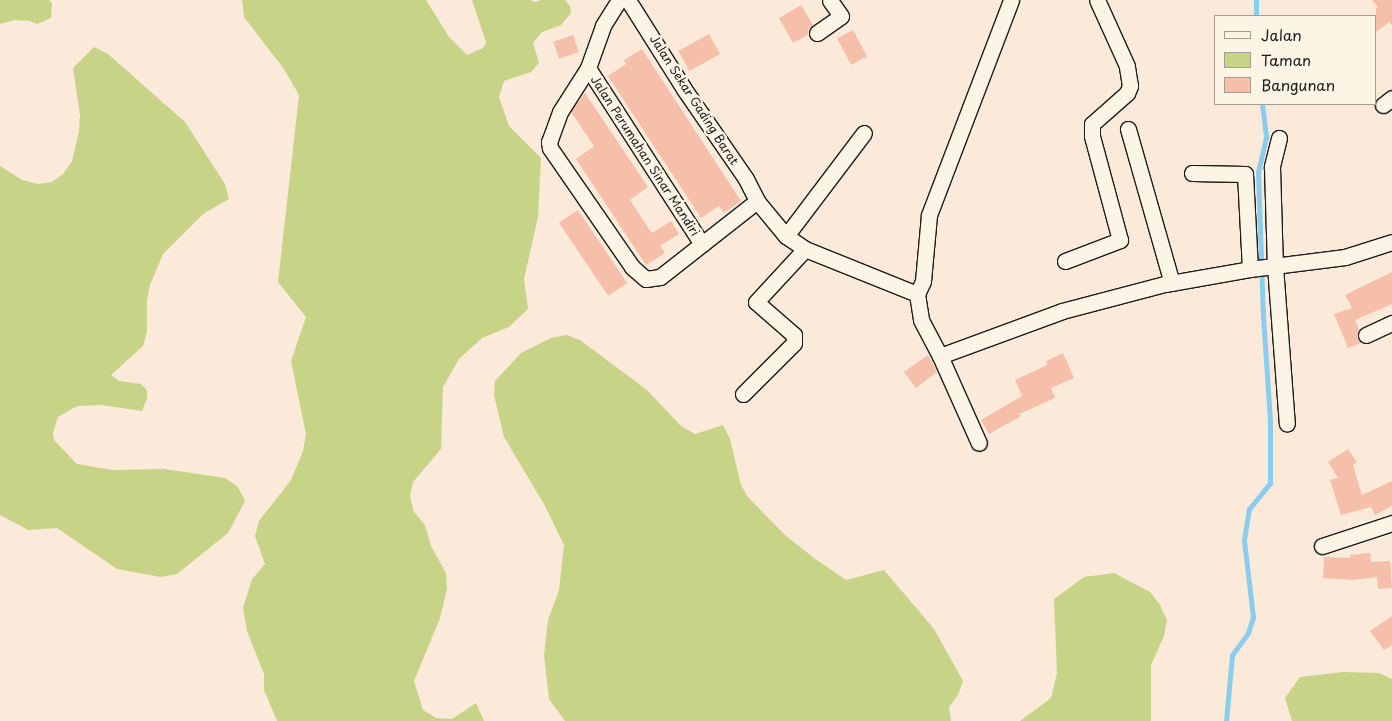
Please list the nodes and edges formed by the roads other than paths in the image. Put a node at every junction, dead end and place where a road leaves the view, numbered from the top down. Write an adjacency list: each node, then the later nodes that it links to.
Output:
1 (619, 0): 7 (street, Jalan Perumahan Sinar Mandiri)
2 (830, 0): 6 (street)
3 (1011, 0): 21 (street)
4 (1097, 0): 17 (street)
5 (636, 3): 12 (street, Jalan Sekar Gading Barat)
6 (818, 33)
7 (588, 68): 15 (street, Jalan Perumahan Sinar Mandiri); 15 (street, Jalan Perumahan Sinar Mandiri)
8 (1128, 129): 20 (street)
9 (864, 133): 13 (street)
10 (1279, 138): 18 (street)
11 (1192, 173): 19 (street)
12 (757, 200): 13 (street, Jalan Sekar Gading Barat); 15 (street, Jalan Perumahan Sinar Mandiri)
13 (786, 236): 16 (street, Jalan Sekar Gading Barat)
14 (1392, 242): 18 (street)
15 (702, 244)
16 (805, 249): 21 (street, Jalan Sekar Gading Barat); 25 (street)
17 (1064, 261)
18 (1274, 266): 19 (street); 26 (street)
19 (1253, 268): 20 (street)
20 (1172, 283): 24 (street)
21 (917, 294): 24 (street)
22 (1392, 323): 23 (street)
23 (1366, 335)
24 (940, 356): 27 (street)
25 (743, 394)
26 (1287, 424)
27 (979, 443)
28 (1392, 522): 29 (street)
29 (1322, 546)

